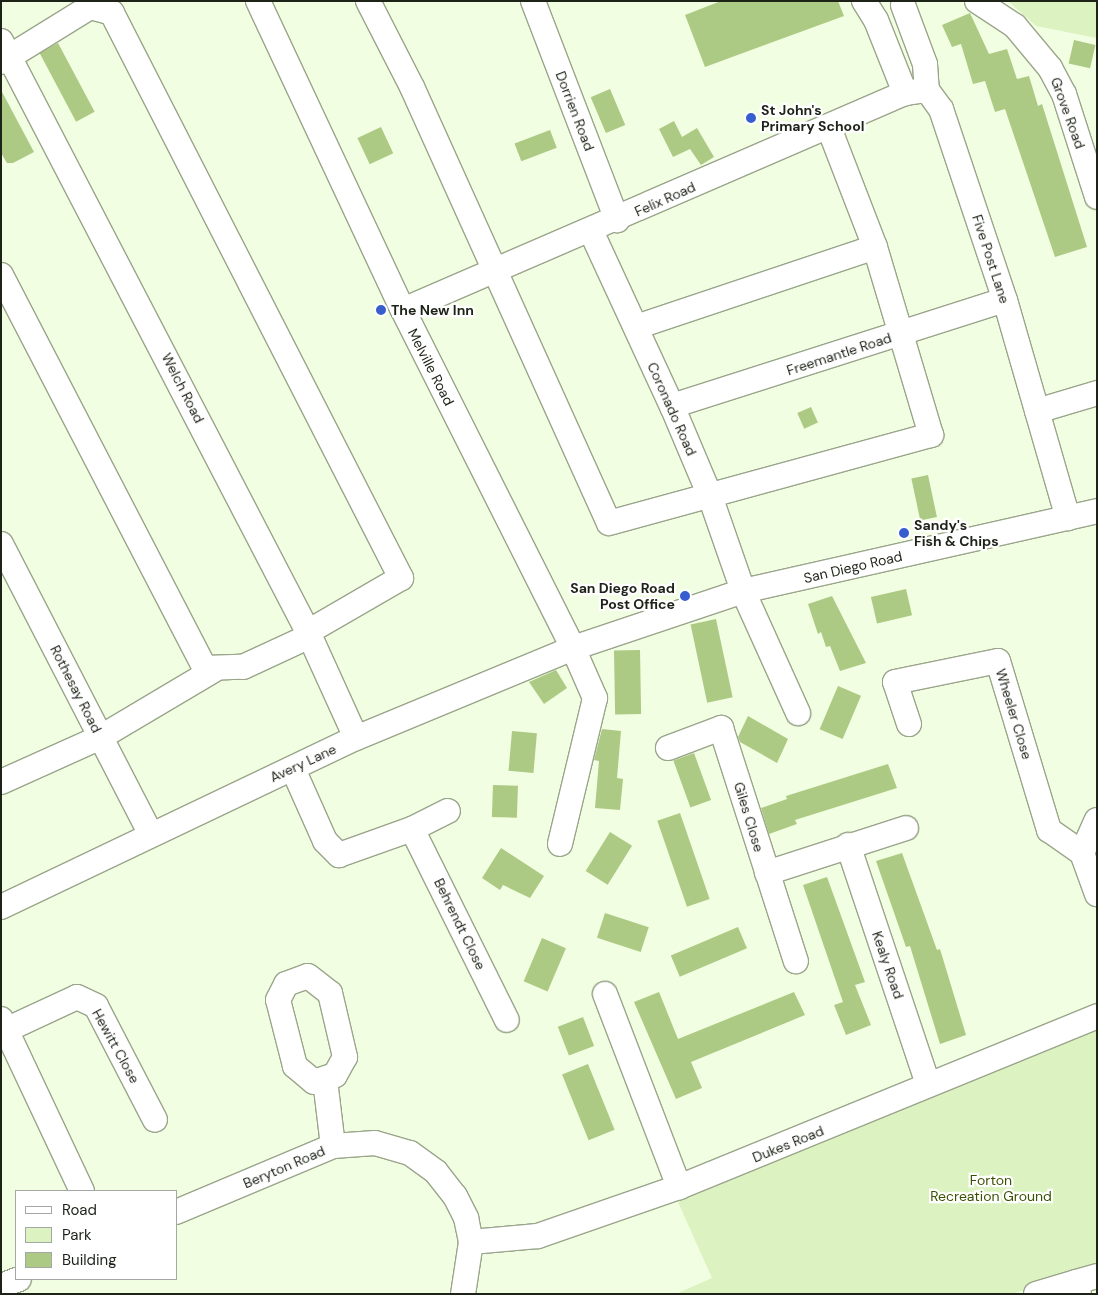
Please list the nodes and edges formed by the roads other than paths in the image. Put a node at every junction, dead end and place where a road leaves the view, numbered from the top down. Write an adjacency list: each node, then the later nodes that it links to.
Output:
1 (258, 1): 17 (street, Melville Road)
2 (368, 1): 14 (street)
3 (533, 1): 11 (street, Dorrien Road)
4 (864, 1): 8 (street, Five Post Lane)
5 (977, 1): 10 (street, Grove Road)
6 (903, 5): 8 (street)
7 (5, 53): 28 (street, Welch Road); 28 (street)
8 (916, 92): 9 (street, Felix Road); 16 (street, Five Post Lane)
9 (829, 128): 11 (street, Felix Road); 13 (street)
10 (1097, 197)
11 (617, 220): 12 (street, Felix Road)
12 (591, 231): 14 (street, Felix Road); 18 (street, Coronado Road)
13 (875, 247): 18 (street); 19 (street)
14 (495, 271): 17 (street, Felix Road); 23 (street)
15 (1, 276): 31 (street)
16 (1005, 300): 19 (street, Freemantle Road); 22 (street, Five Post Lane)
17 (403, 310): 30 (street, Melville Road)
18 (636, 327): 21 (street, Coronado Road)
19 (901, 334): 21 (street, Freemantle Road); 23 (street)
20 (1097, 394): 22 (street)
21 (672, 406): 23 (street, Coronado Road)
22 (1038, 411): 25 (street, Five Post Lane)
23 (710, 496): 27 (street, Coronado Road)
24 (1097, 511): 25 (street, San Diego Road)
25 (1068, 518): 27 (street, San Diego Road)
26 (1, 544): 34 (street, Rothesay Road)
27 (743, 591): 29 (street, San Diego Road); 32 (street, Coronado Road)
28 (309, 634): 31 (street); 35 (street, Welch Road)
29 (612, 636): 30 (street, Avery Lane)
30 (573, 648): 35 (street, Avery Lane); 44 (street, Melville Road)
31 (214, 670): 34 (street)
32 (798, 713)
33 (909, 724): 46 (street, Wheeler Close)
34 (101, 737): 38 (street); 43 (street, Rothesay Road)
35 (356, 738): 37 (street, Avery Lane)
36 (668, 748): 47 (street, Giles Close)
37 (293, 768): 42 (street); 43 (street, Avery Lane)
38 (1, 782)
39 (448, 811): 42 (street)
40 (1097, 820): 46 (street)
41 (906, 828): 45 (street)
42 (412, 829): 53 (street, Behrendt Close)
43 (151, 834): 49 (street, Avery Lane)
44 (560, 844)
45 (848, 845): 47 (street); 56 (street, Kealy Road)
46 (1082, 853): 48 (street)
47 (767, 873): 50 (street, Giles Close)
48 (1097, 894)
49 (1, 907)
50 (796, 961)
51 (605, 994): 59 (street)
52 (1097, 1016): 56 (street, Dukes Road)
53 (507, 1020)
54 (4, 1025): 57 (street, Hewitt Close); 60 (street)
55 (325, 1080): 58 (street)
56 (928, 1084): 59 (street, Dukes Road)
57 (155, 1120)
58 (333, 1146): 61 (street, Beryton Road); 62 (street, Beryton Road)
59 (679, 1187): 62 (street, Dukes Road)
60 (82, 1190)
61 (178, 1211)
62 (471, 1242): 66 (street, Beryton Road)
63 (16, 1280): 65 (street)
64 (1084, 1284): 67 (street)
65 (1, 1286)
66 (462, 1294)
67 (1036, 1294)

